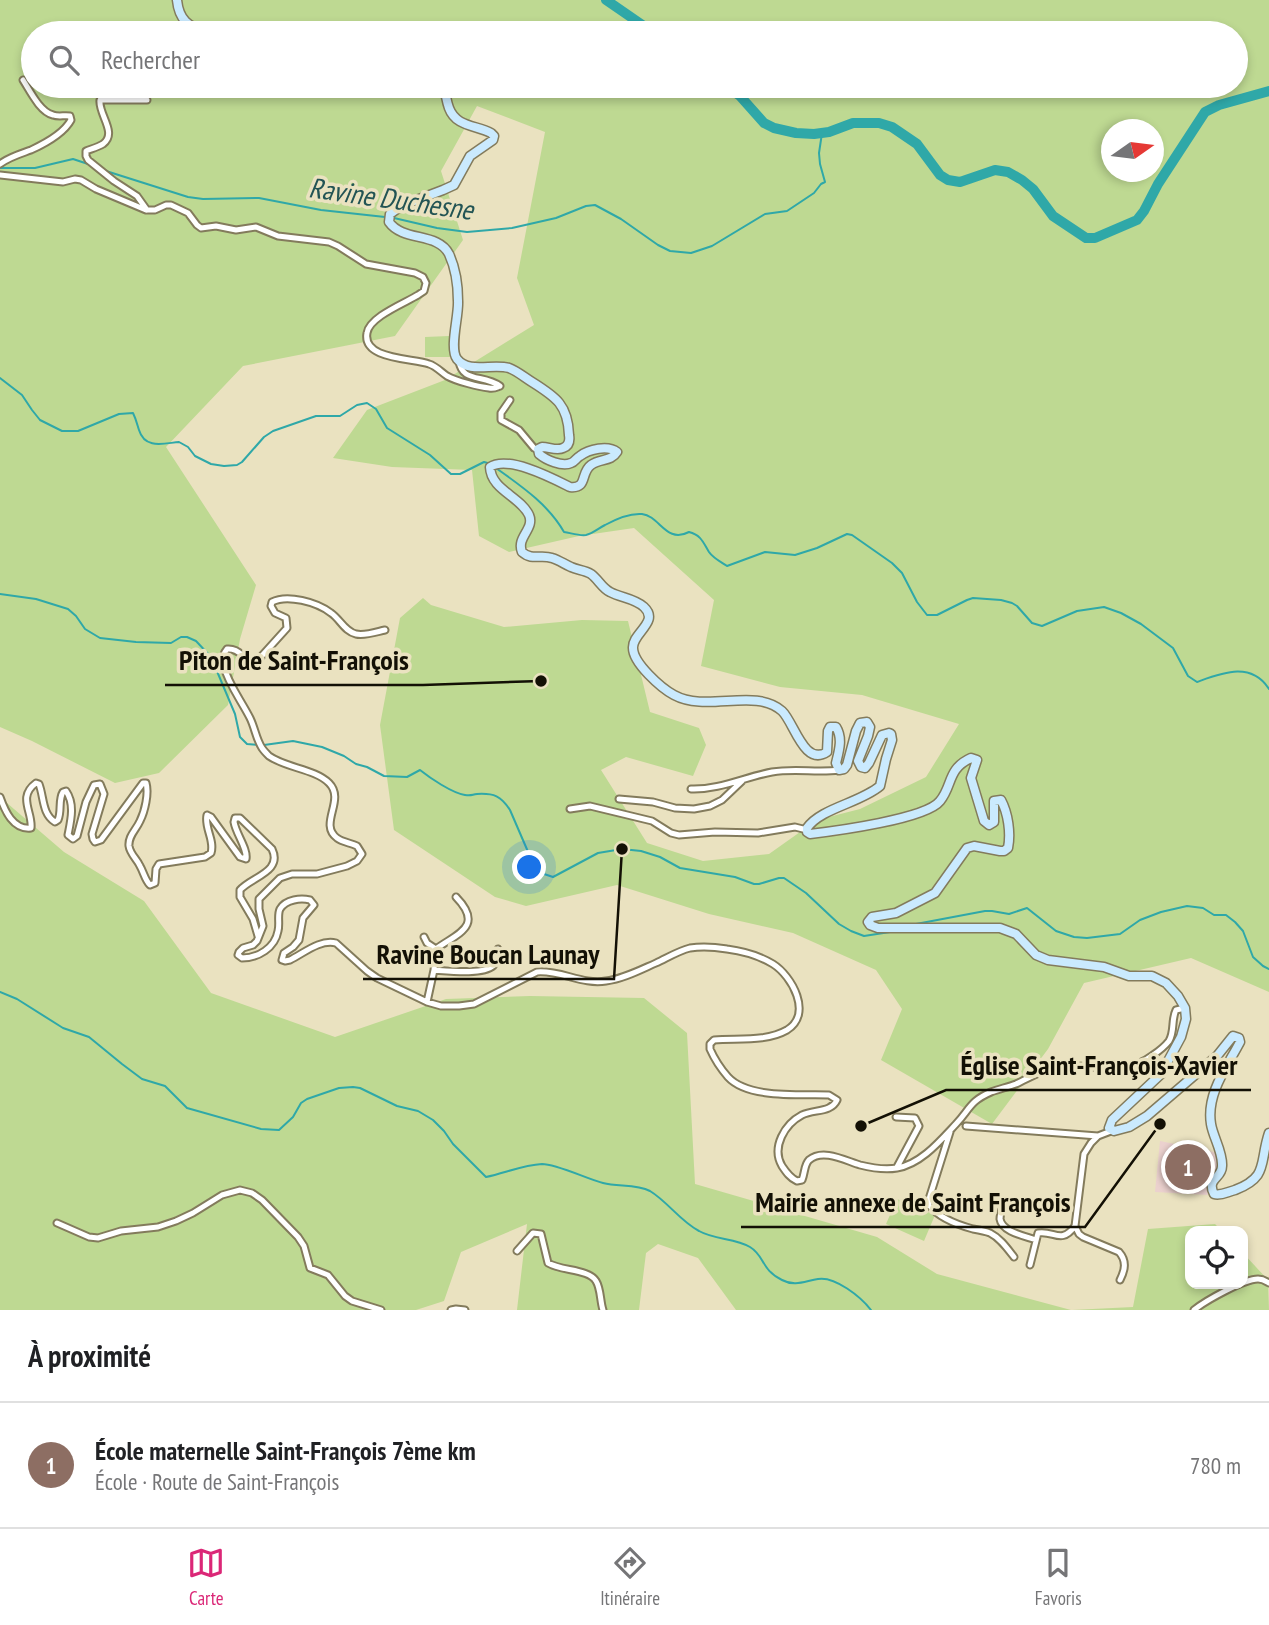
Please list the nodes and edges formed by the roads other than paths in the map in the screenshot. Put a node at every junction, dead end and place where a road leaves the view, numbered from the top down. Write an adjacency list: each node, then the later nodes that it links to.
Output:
1 (177, 0): 2 (main road)
2 (186, 21)
3 (36, 98): 6 (street)
4 (447, 98): 9 (main road)
5 (147, 100): 8 (street)
6 (0, 164)
7 (0, 175): 8 (street)
8 (147, 210): 9 (street)
9 (459, 360): 11 (main road)
10 (510, 400): 11 (street)
11 (538, 450): 13 (main road)
12 (385, 630): 21 (street)
13 (839, 770): 14 (street); 19 (main road)
14 (744, 779): 15 (street); 17 (street)
15 (691, 789)
16 (0, 797): 21 (street)
17 (620, 799)
18 (570, 809): 19 (street)
19 (807, 831): 27 (main road)
20 (456, 897): 23 (street)
21 (258, 936): 26 (street)
22 (424, 937): 23 (street)
23 (436, 949): 25 (street)
24 (498, 949): 25 (street)
25 (435, 970): 26 (street)
26 (427, 1002): 34 (street)
27 (1185, 1008): 30 (street); 31 (main road)
28 (896, 1117): 34 (street)
29 (966, 1126): 33 (street)
30 (951, 1129): 34 (street); 40 (street)
31 (1111, 1131): 32 (main road); 33 (street)
32 (1269, 1133)
33 (1098, 1136): 37 (street)
34 (897, 1168)
35 (1005, 1201): 38 (street)
36 (57, 1223): 44 (street)
37 (1075, 1226): 38 (street); 42 (street)
38 (1035, 1240): 41 (street)
39 (517, 1251): 47 (street)
40 (1014, 1257)
41 (1030, 1265)
42 (1120, 1280)
43 (1269, 1283): 48 (street)
44 (381, 1310)
45 (451, 1310): 46 (street)
46 (465, 1310)
47 (603, 1310)
48 (1194, 1310)

